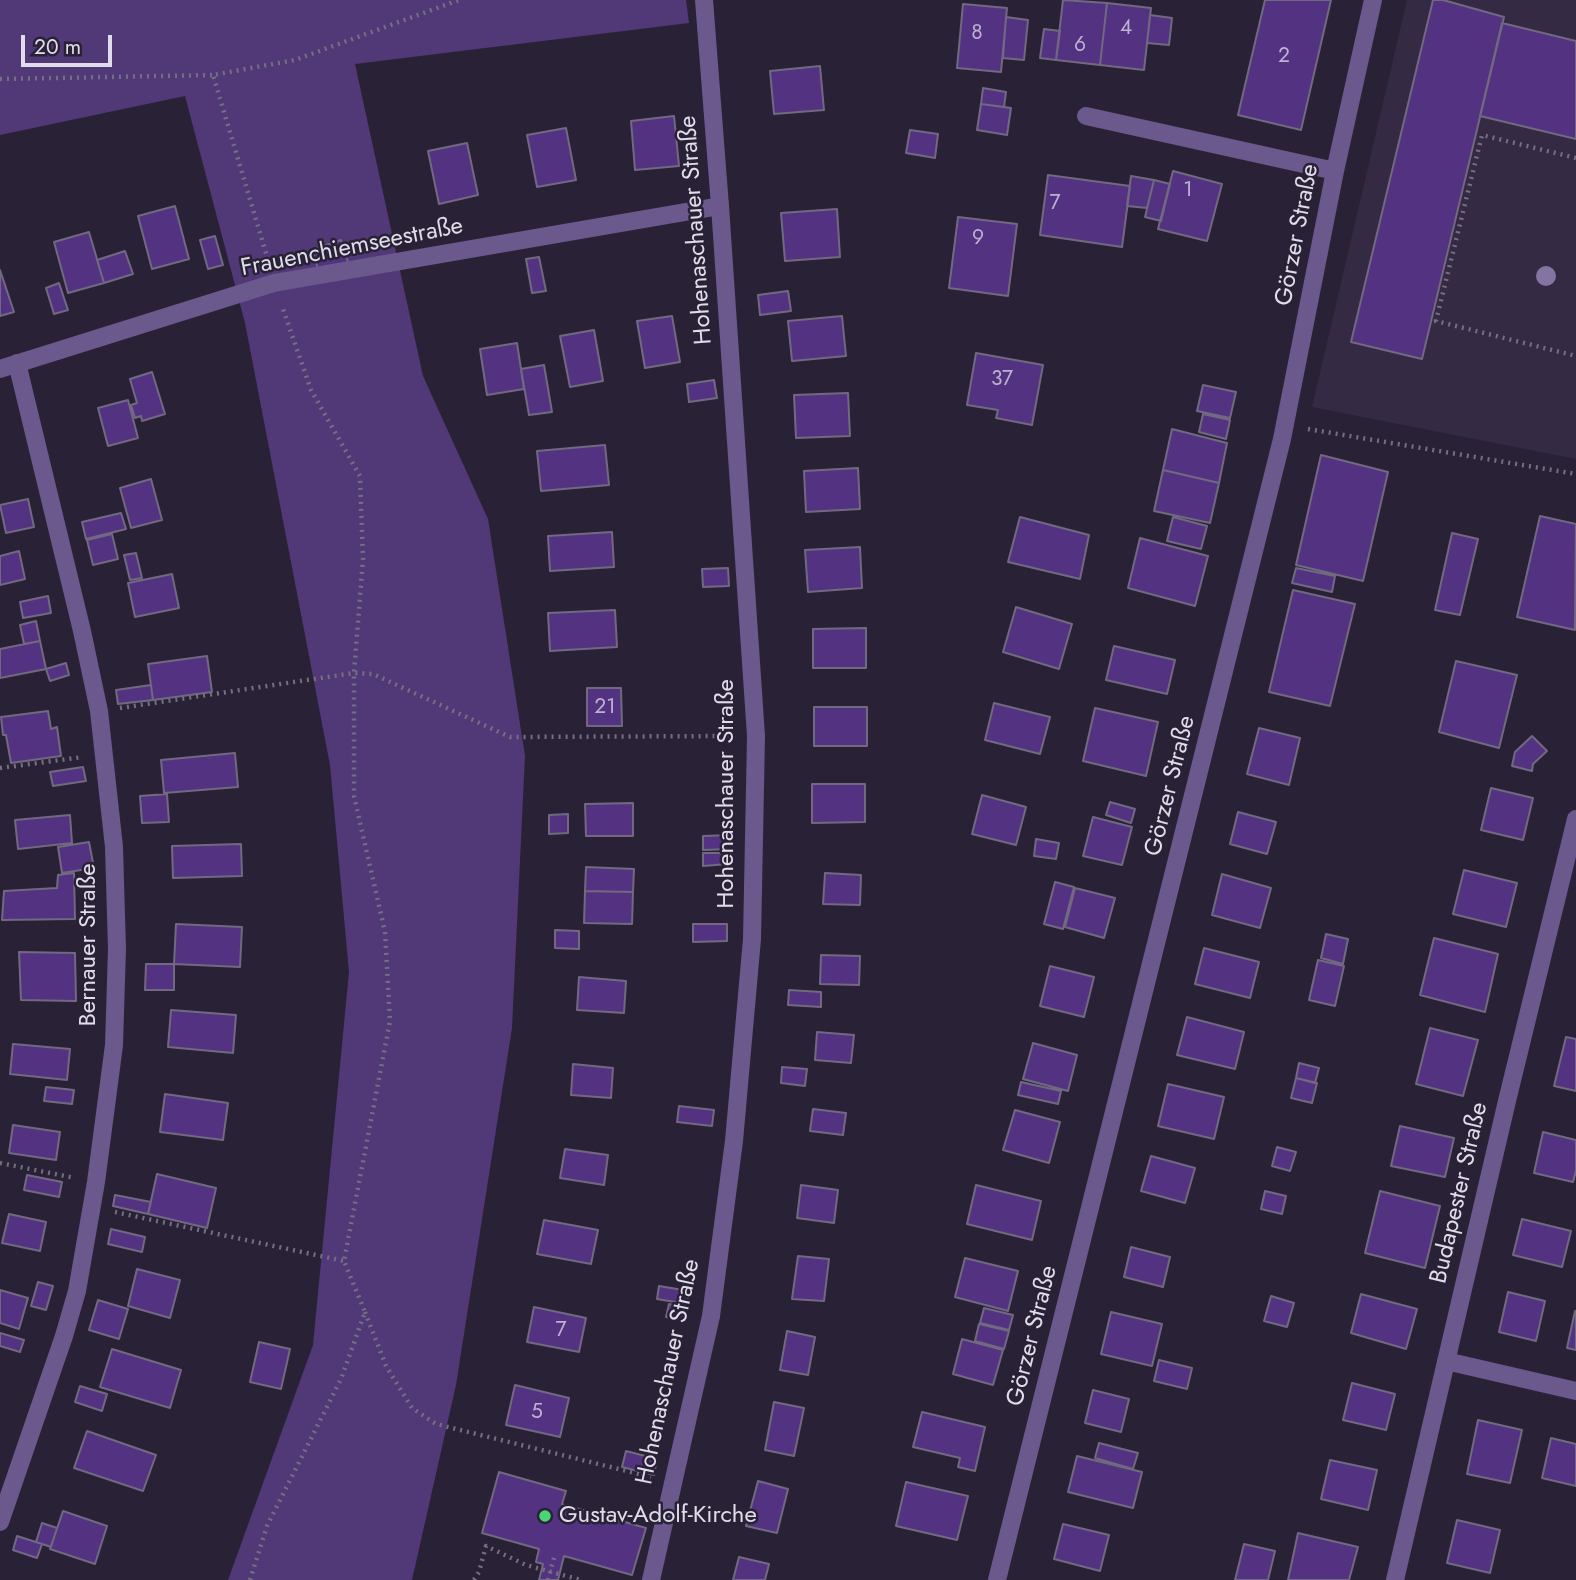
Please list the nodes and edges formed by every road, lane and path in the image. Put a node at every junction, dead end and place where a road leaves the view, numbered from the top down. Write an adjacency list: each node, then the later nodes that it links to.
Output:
1 (458, 0): 4 (path)
2 (704, 0): 9 (street, Hohenaschauer Straße)
3 (1373, 0): 8 (street, Görzer Straße)
4 (214, 75): 5 (path); 10 (path)
5 (0, 79)
6 (1087, 116): 8 (street)
7 (1576, 158): 11 (path)
8 (1335, 171): 13 (street, Görzer Straße)
9 (720, 206): 10 (street, Frauenchiemseestraße); 17 (street, Hohenaschauer Straße)
10 (274, 283): 12 (street, Frauenchiemseestraße); 15 (path)
11 (1576, 356)
12 (9, 366): 16 (street, Bernauer Straße)
13 (1285, 425): 14 (path); 37 (street, Görzer Straße)
14 (1576, 474)
15 (354, 673): 16 (path); 17 (path); 24 (path)
16 (99, 711): 18 (street, Bernauer Straße)
17 (756, 736): 28 (street, Hohenaschauer Straße)
18 (104, 754): 19 (path); 22 (street, Bernauer Straße)
19 (0, 768)
20 (1576, 819): 26 (street, Budapester Straße)
21 (0, 1163): 22 (path)
22 (96, 1182): 23 (street, Bernauer Straße)
23 (92, 1207): 24 (path); 29 (street, Bernauer Straße)
24 (344, 1261): 25 (path)
25 (365, 1312): 28 (path); 32 (path)
26 (1446, 1361): 27 (street); 38 (street, Budapester Straße)
27 (1576, 1391)
28 (672, 1482): 36 (street, Hohenaschauer Straße)
29 (0, 1522)
30 (555, 1554): 31 (path)
31 (551, 1571): 33 (path); 34 (path); 35 (path)
32 (250, 1580)
33 (474, 1580)
34 (548, 1580)
35 (581, 1580)
36 (650, 1580)
37 (997, 1580)
38 (1395, 1580)

